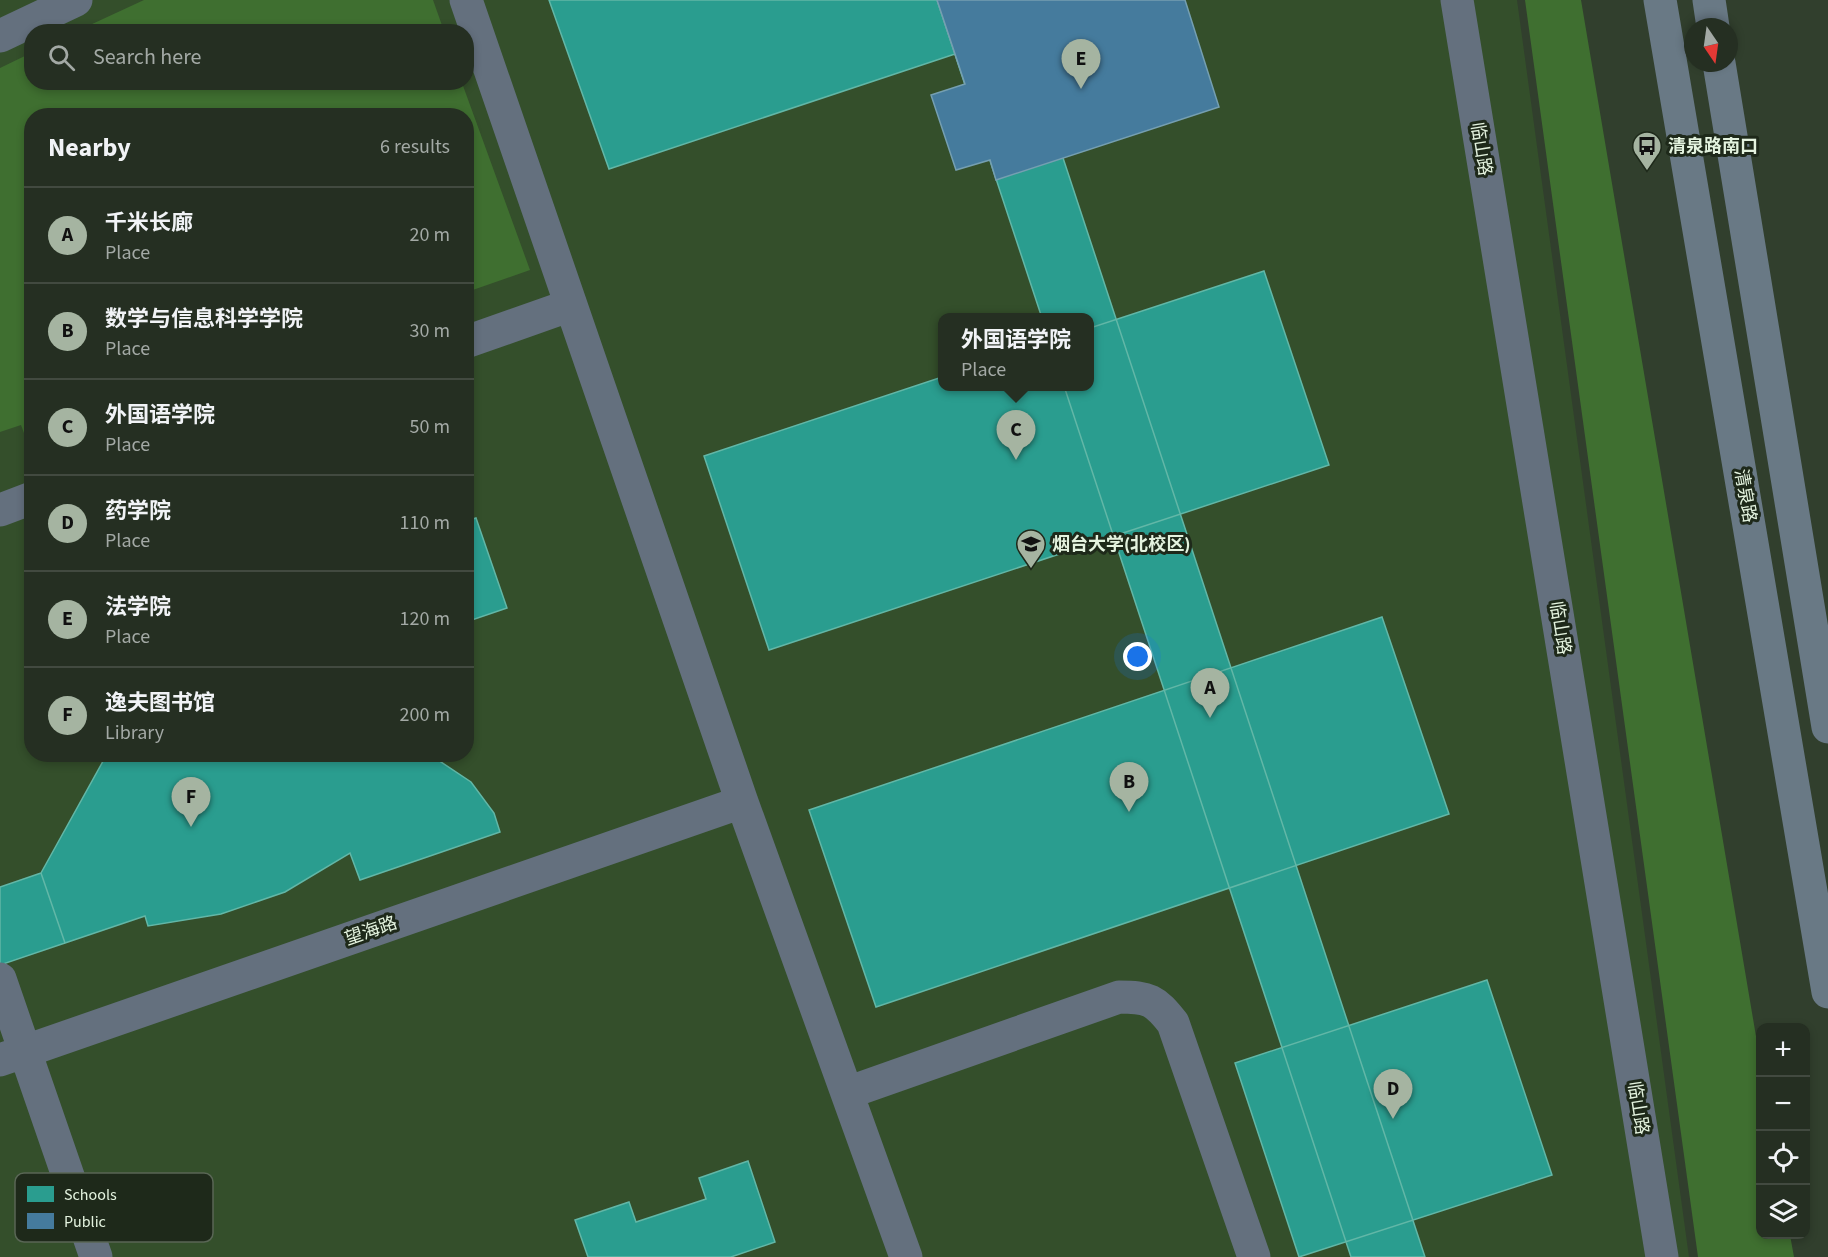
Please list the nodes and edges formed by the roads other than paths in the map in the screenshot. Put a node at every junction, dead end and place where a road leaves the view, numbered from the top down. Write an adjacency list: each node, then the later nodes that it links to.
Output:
1 (76, 0): 7 (street)
2 (466, 0): 11 (street)
3 (1457, 0): 26 (street, 临山路)
4 (1660, 0): 18 (main road, 清泉路)
5 (1709, 0): 6 (main road)
6 (1712, 18)
7 (25, 24)
8 (24, 25): 9 (street)
9 (0, 36)
10 (1720, 72): 15 (main road)
11 (571, 305): 12 (street); 16 (street)
12 (474, 339)
13 (24, 501): 14 (street)
14 (0, 510)
15 (1828, 727)
16 (742, 802): 19 (street, 望海路); 20 (street)
17 (0, 979): 19 (street)
18 (1828, 992)
19 (12, 1056): 21 (street)
20 (847, 1093): 24 (street); 25 (street)
21 (61, 1173)
22 (90, 1242): 23 (street)
23 (96, 1257)
24 (906, 1257)
25 (1254, 1257)
26 (1662, 1257)

